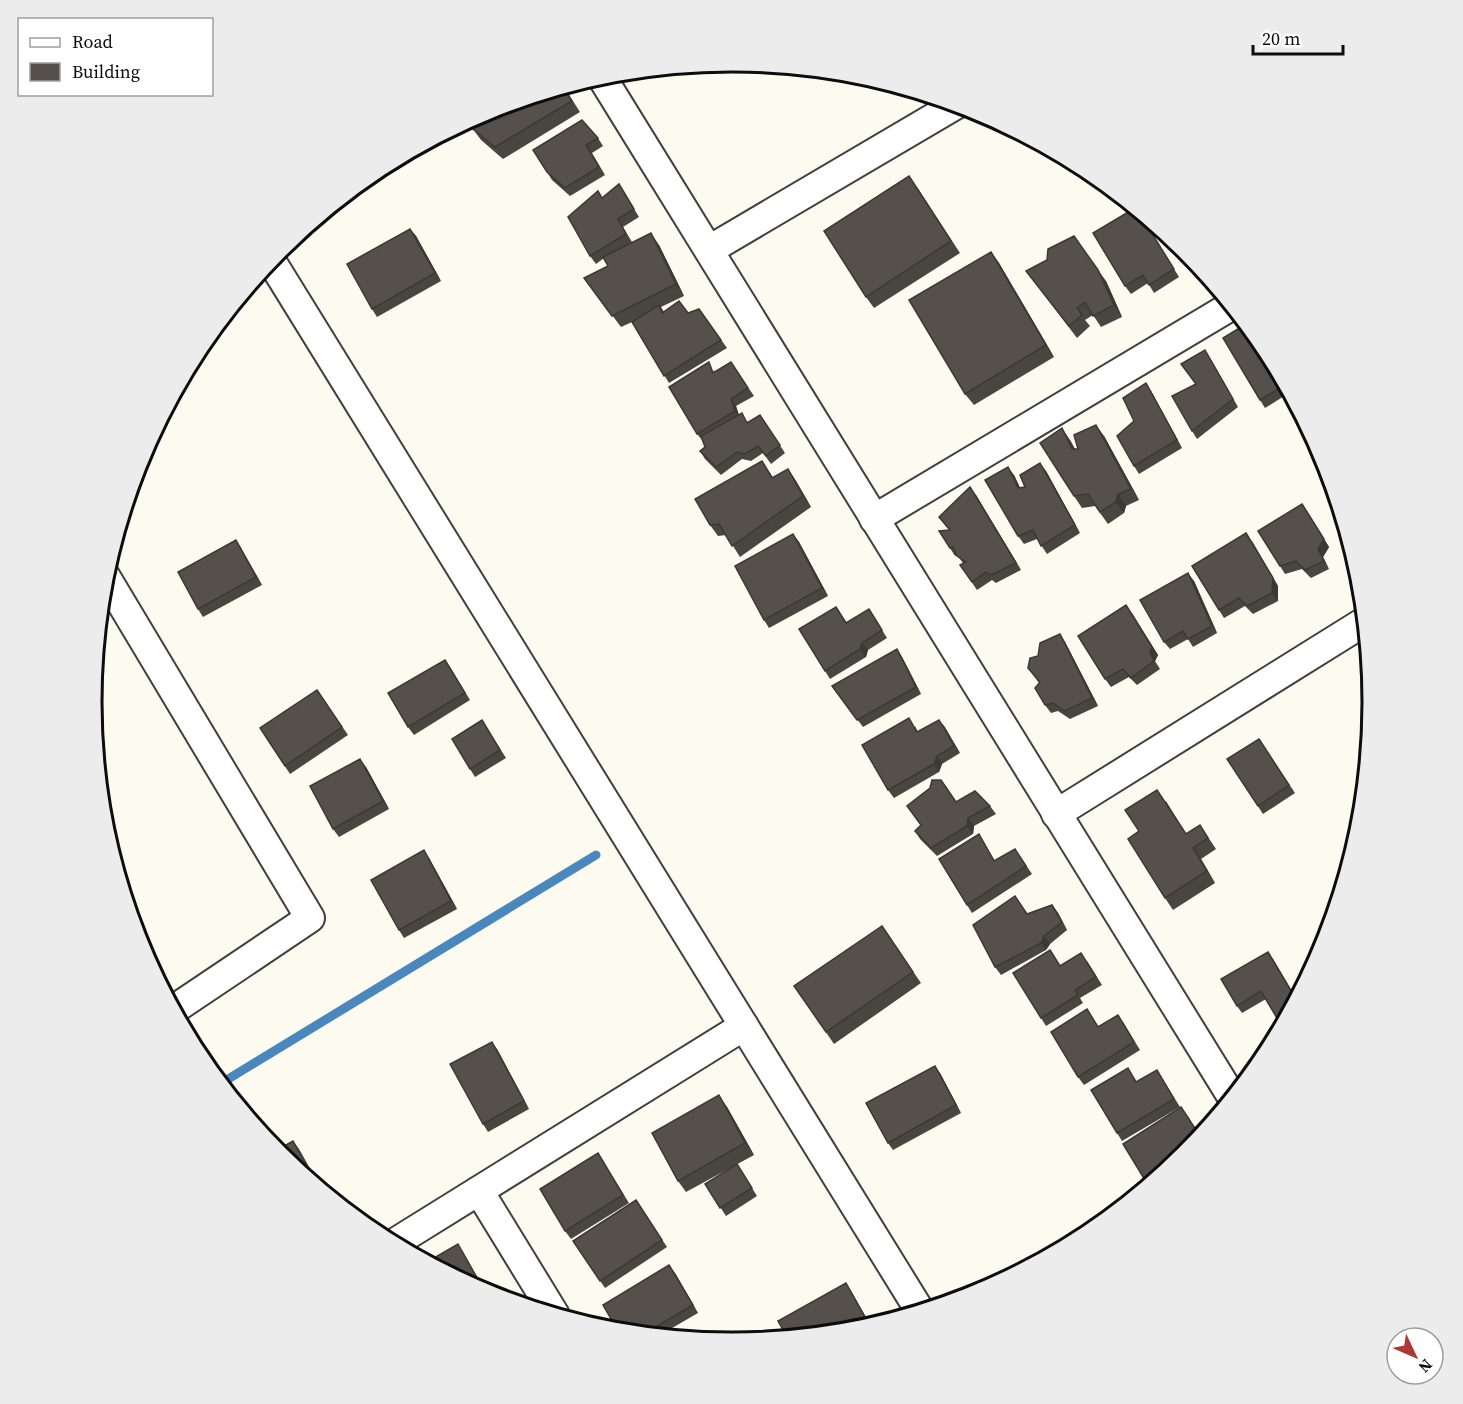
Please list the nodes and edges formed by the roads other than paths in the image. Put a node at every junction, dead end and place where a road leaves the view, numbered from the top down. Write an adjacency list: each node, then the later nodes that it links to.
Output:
1 (606, 85): 3 (street)
2 (947, 110): 3 (street)
3 (709, 250): 6 (street)
4 (276, 268): 11 (street)
5 (1224, 310): 6 (street)
6 (874, 519): 9 (street)
7 (112, 588): 10 (street)
8 (1357, 627): 9 (street)
9 (1056, 814): 12 (street)
10 (180, 1006)
11 (744, 1026): 13 (street); 16 (street)
12 (1228, 1090)
13 (479, 1191): 14 (street); 15 (street)
14 (401, 1239)
15 (550, 1305)
16 (916, 1305)

